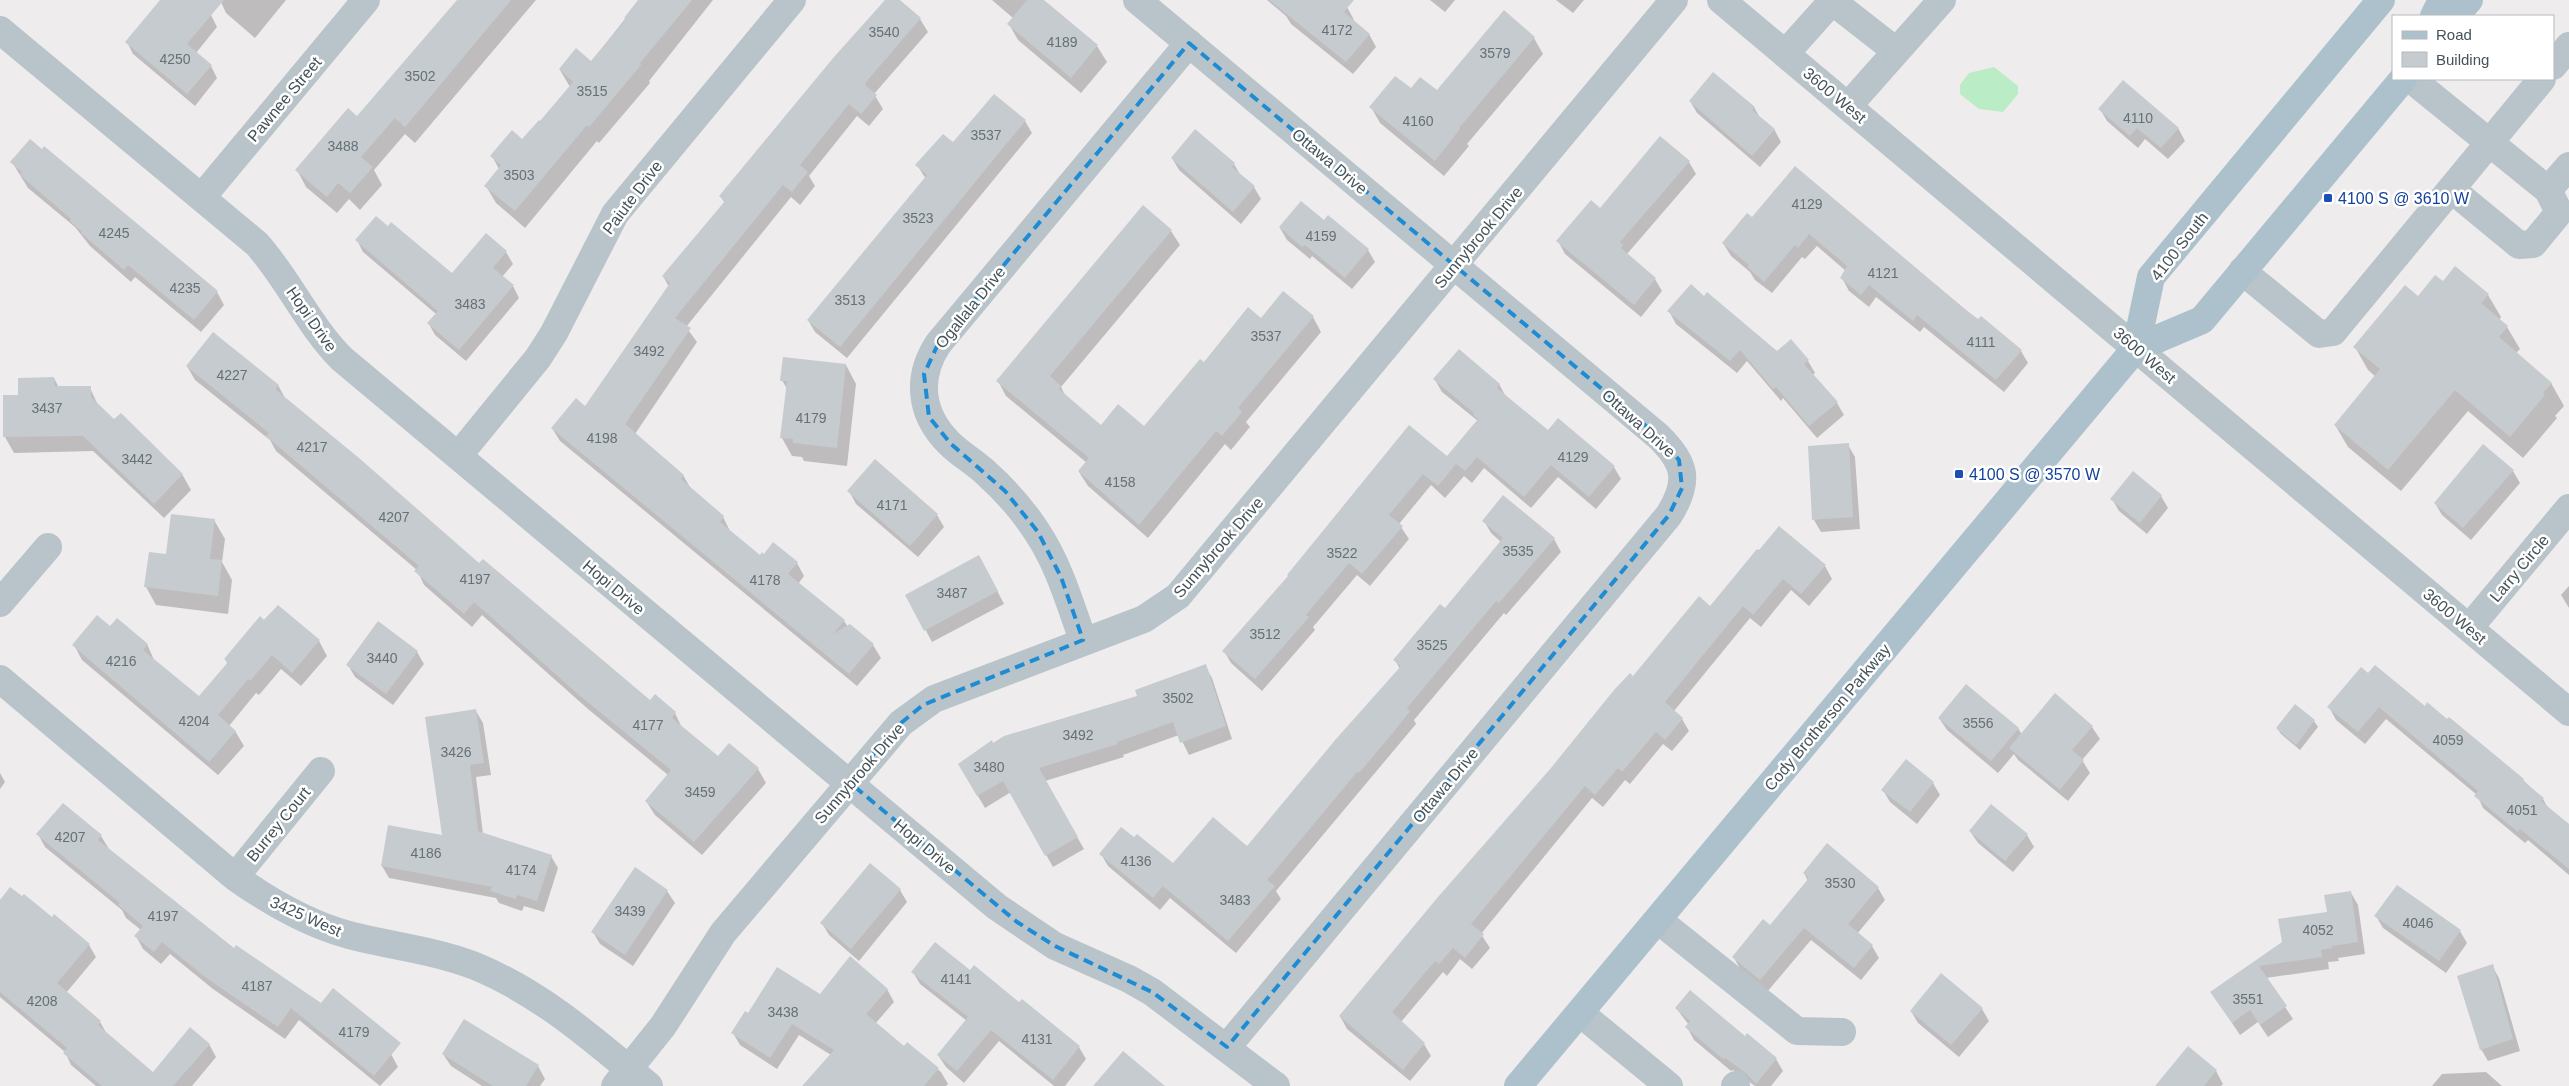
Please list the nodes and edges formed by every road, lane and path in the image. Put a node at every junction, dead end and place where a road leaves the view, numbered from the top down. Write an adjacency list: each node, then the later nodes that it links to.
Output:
1 (366, 0): 26 (street, Pawnee Street)
2 (792, 0): 30 (street, Paiute Drive)
3 (1137, 0): 13 (street, Ottawa Drive)
4 (1674, 0): 27 (street, Sunnybrook Drive)
5 (1721, 0): 16 (street, 3600 West)
6 (1942, 0): 15 (street)
7 (2381, 0): 29 (main road, 4100 South)
8 (2442, 0): 10 (main road)
9 (2469, 0): 11 (main road)
10 (2434, 15)
11 (2456, 15)
12 (0, 30): 26 (street, Hopi Drive)
13 (1189, 43): 27 (street, Ottawa Drive); 35 (street, Ogallala Drive)
14 (2569, 46): 17 (street)
15 (1896, 51): 16 (street); 21 (street)
16 (1785, 54): 21 (street, 3600 West)
17 (2554, 65)
18 (2402, 80): 28 (main road)
19 (2411, 80): 22 (street)
20 (2541, 80): 22 (street)
21 (1848, 106): 29 (street, 3600 West)
22 (2489, 143): 24 (street); 25 (street)
23 (2569, 166): 25 (street)
24 (2451, 189): 25 (street); 28 (street)
25 (2548, 190)
26 (202, 197): 30 (street, Hopi Drive)
27 (1454, 265): 35 (street, Sunnybrook Drive); 44 (street, Ottawa Drive)
28 (2242, 271): 29 (main road)
29 (2136, 348): 34 (street, 3600 West); 41 (main road, Cody Brotherson Parkway)
30 (458, 456): 39 (street, Hopi Drive)
31 (2569, 508): 34 (street, Larry Circle)
32 (48, 547): 33 (street)
33 (0, 603)
34 (2469, 628): 37 (street, 3600 West)
35 (1083, 640): 39 (street, Sunnybrook Drive)
36 (0, 679): 40 (street, 3425 West)
37 (2569, 712)
38 (320, 771): 40 (street, Burrey Court)
39 (849, 782): 44 (street, Hopi Drive); 45 (street, Sunnybrook Drive)
40 (235, 877): 45 (street, 3425 West)
41 (1658, 920): 42 (main road, Cody Brotherson Parkway); 43 (street)
42 (1580, 1013): 47 (main road, Cody Brotherson Parkway); 48 (street)
43 (1842, 1032)
44 (1227, 1047): 46 (street, Hopi Drive)
45 (631, 1080)
46 (1276, 1086)
47 (1518, 1086)
48 (1669, 1086)

